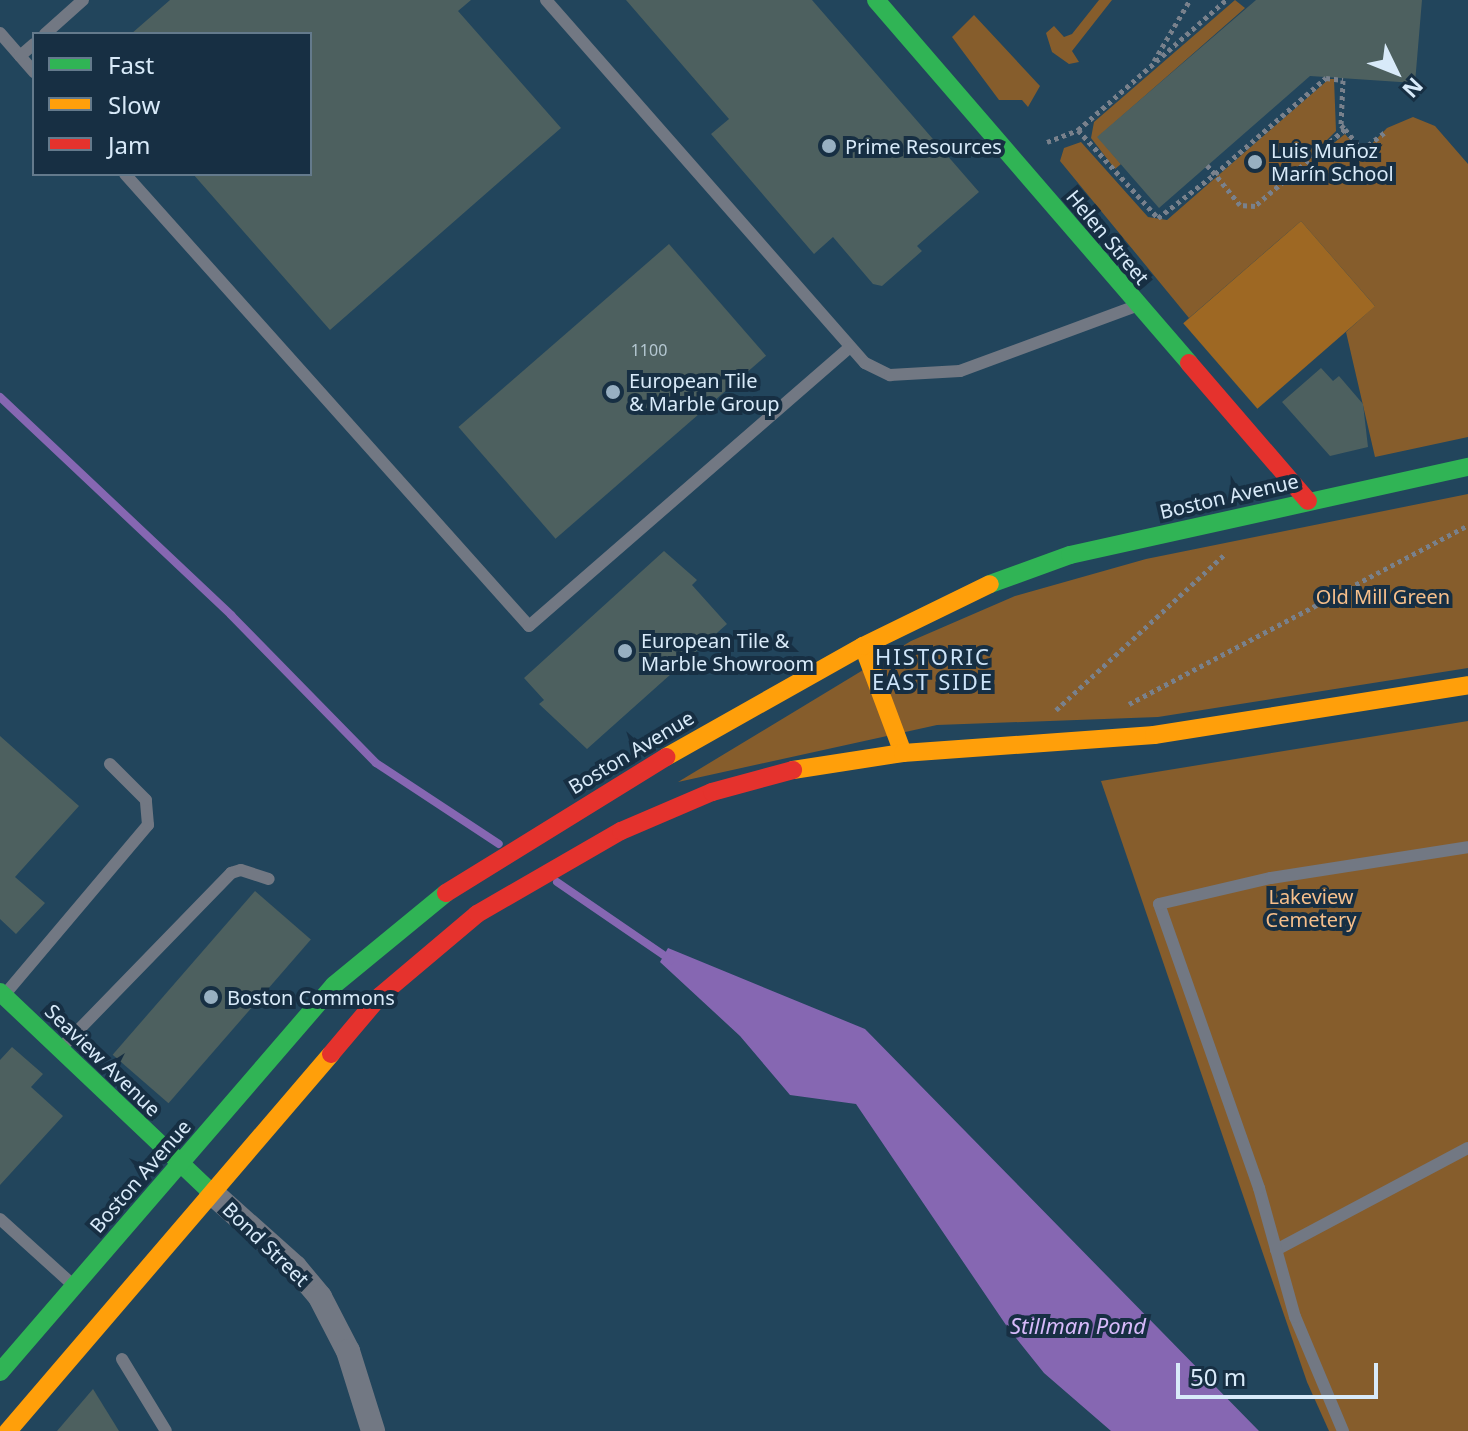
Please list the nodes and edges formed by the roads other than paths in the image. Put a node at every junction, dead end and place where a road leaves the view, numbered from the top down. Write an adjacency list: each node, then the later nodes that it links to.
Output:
1 (83, 0): 4 (lane)
2 (546, 0): 11 (lane)
3 (876, 0): 10 (main road, Helen Street)
4 (47, 32)
5 (0, 33): 7 (lane)
6 (32, 46): 7 (lane)
7 (20, 56): 8 (lane)
8 (32, 70)
9 (127, 176): 11 (lane)
10 (1136, 306): 11 (lane); 13 (main road, Helen Street)
11 (850, 347)
12 (1468, 467): 13 (main road, Boston Avenue)
13 (1308, 501): 14 (main road, Boston Avenue)
14 (863, 646): 16 (main road); 23 (main road, Boston Avenue)
15 (1468, 685): 16 (main road, Boston Avenue)
16 (903, 753): 24 (main road, Boston Avenue)
17 (110, 764): 20 (lane)
18 (1468, 847): 26 (lane)
19 (269, 879): 21 (lane)
20 (2, 994): 21 (main road, Seaview Avenue)
21 (60, 1049): 23 (main road, Seaview Avenue)
22 (1468, 1148): 26 (lane)
23 (178, 1165): 24 (main road, Seaview Avenue); 27 (main road, Boston Avenue)
24 (211, 1192): 27 (main road, Boston Avenue); 32 (street, Bond Street)
25 (0, 1219): 27 (lane)
26 (1276, 1250): 33 (lane)
27 (89, 1301): 29 (main road, Boston Avenue); 30 (main road, Boston Avenue)
28 (122, 1359): 31 (lane)
29 (0, 1372)
30 (8, 1422)
31 (166, 1431)
32 (373, 1431)
33 (1343, 1431)

